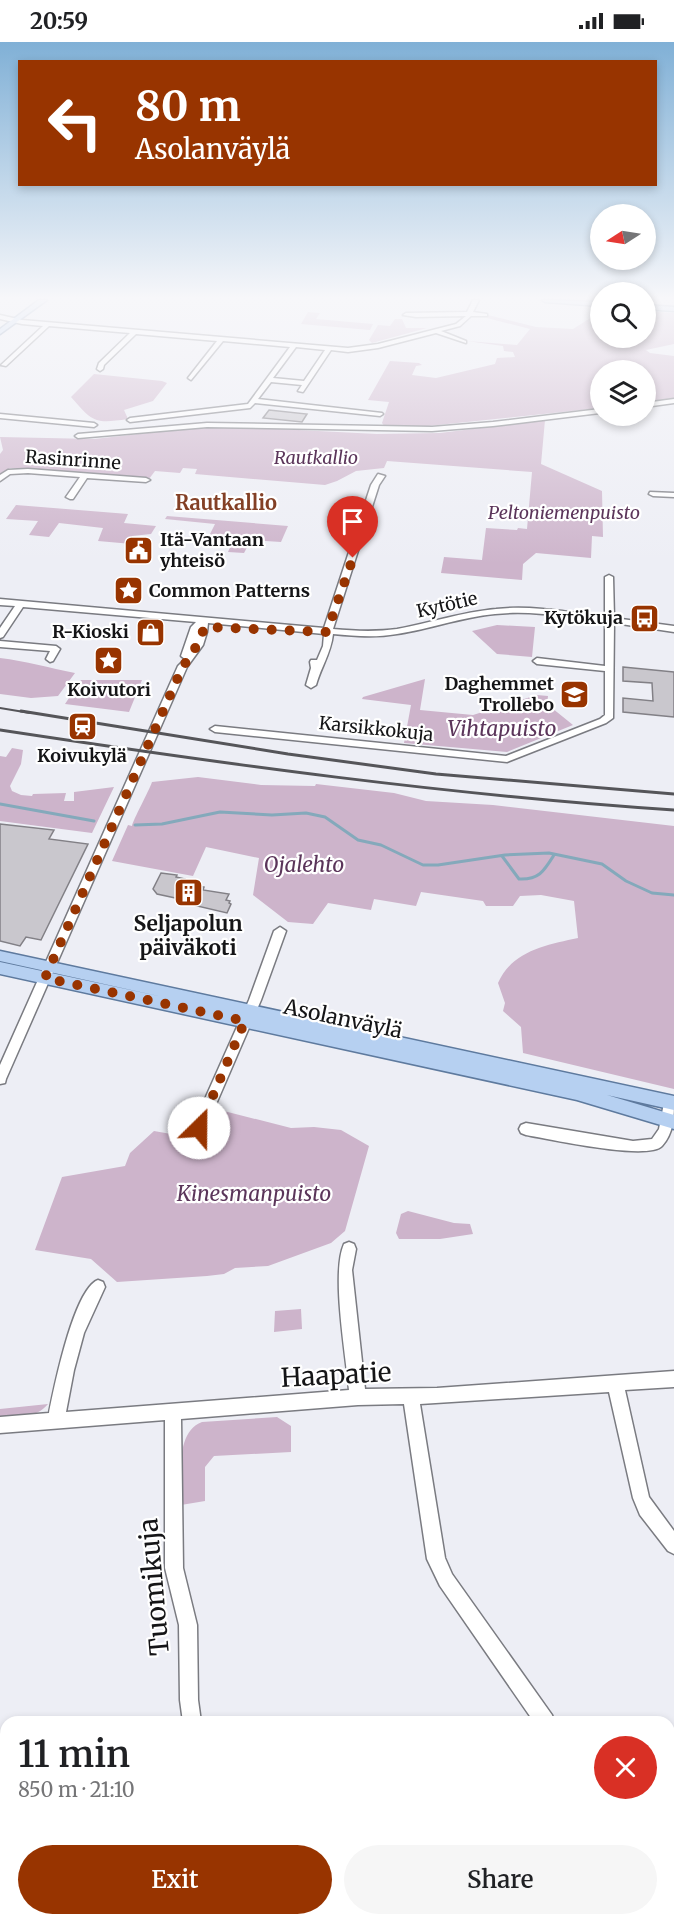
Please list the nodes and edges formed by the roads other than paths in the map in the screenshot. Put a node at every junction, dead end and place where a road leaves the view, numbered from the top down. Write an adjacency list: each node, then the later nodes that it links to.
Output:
1 (264, 388): 4 (street)
2 (303, 388): 3 (street)
3 (301, 391)
4 (255, 401): 8 (street); 10 (street)
5 (674, 401): 6 (street)
6 (656, 403)
7 (590, 412): 12 (street)
8 (380, 414)
9 (0, 416): 11 (street)
10 (130, 420)
11 (94, 425)
12 (78, 436)
13 (85, 475): 15 (street, Rasinrinne); 16 (street, Rasinrinne); 19 (street)
14 (381, 476): 27 (street)
15 (0, 479)
16 (146, 480)
17 (653, 494): 18 (street)
18 (674, 495)
19 (70, 497)
20 (609, 577): 23 (street)
21 (0, 602): 22 (street, Kytötie)
22 (21, 604): 25 (street, Kytötie); 28 (street)
23 (609, 620): 24 (street, Kytötie); 26 (street, Kytötie); 27 (street, Kytötie); 32 (street, Karsikkokuja)
24 (674, 624)
25 (201, 625): 27 (street, Kytötie); 38 (street)
26 (674, 629)
27 (327, 632): 33 (street)
28 (0, 635)
29 (0, 644): 30 (street)
30 (50, 659)
31 (537, 662): 32 (street)
32 (610, 669): 34 (street, Karsikkokuja)
33 (311, 685)
34 (215, 729)
35 (280, 931): 39 (street)
36 (0, 956): 38 (main road, Asolanväylä)
37 (0, 968): 38 (main road, Asolanväylä)
38 (47, 972): 39 (main road, Asolanväylä); 40 (street)
39 (247, 1015): 41 (main road, Asolanväylä); 42 (main road, Asolanväylä); 43 (street)
40 (0, 1079)
41 (673, 1103): 42 (street)
42 (670, 1121): 44 (street)
43 (199, 1128)
44 (526, 1129)
45 (349, 1249): 50 (street)
46 (98, 1287): 52 (street)
47 (674, 1379): 48 (street, Haapatie)
48 (615, 1383): 49 (street, Haapatie); 54 (street)
49 (411, 1396): 50 (street, Haapatie); 56 (street)
50 (358, 1397): 51 (street, Haapatie)
51 (172, 1412): 52 (street, Haapatie); 55 (street, Tuomikuja)
52 (56, 1421): 53 (street, Haapatie)
53 (0, 1425)
54 (674, 1545)
55 (191, 1716)
56 (541, 1716)

